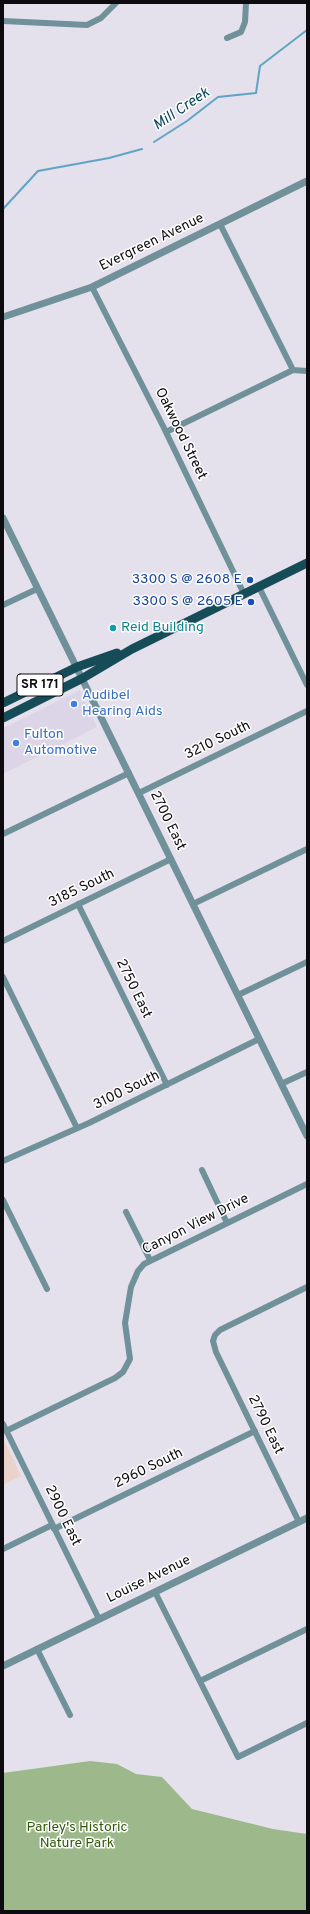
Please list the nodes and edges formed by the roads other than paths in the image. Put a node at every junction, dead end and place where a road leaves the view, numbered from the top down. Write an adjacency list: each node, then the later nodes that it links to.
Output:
1 (116, 3): 3 (street)
2 (246, 3): 4 (street)
3 (3, 21)
4 (227, 38)
5 (307, 181): 6 (street, Evergreen Avenue)
6 (220, 224): 7 (street, Evergreen Avenue); 9 (street)
7 (92, 287): 8 (street, Evergreen Avenue); 11 (street, Oakwood Street)
8 (3, 317)
9 (293, 370): 10 (street); 11 (street)
10 (307, 371)
11 (166, 432): 16 (street, Oakwood Street)
12 (3, 519): 15 (street, 2700 East)
13 (307, 563): 14 (main road, SR 171)
14 (259, 587): 16 (main road, SR 171); 21 (street)
15 (37, 589): 17 (street); 19 (street, 2700 East)
16 (244, 594): 18 (main road, SR 171)
17 (3, 605)
18 (132, 649): 19 (main road, SR 171); 20 (main road, SR 171)
19 (77, 667): 20 (street, 2700 East); 22 (main road, SR 171)
20 (83, 678): 24 (main road, SR 171); 25 (street, 2700 East)
21 (307, 685)
22 (3, 703)
23 (307, 711): 26 (street, 3210 South)
24 (3, 718)
25 (129, 773): 26 (street, 2700 East); 27 (street)
26 (139, 793): 29 (street, 2700 East)
27 (3, 834)
28 (307, 849): 31 (street)
29 (171, 858): 30 (street, 3185 South); 31 (street, 2700 East)
30 (78, 904): 32 (street, 3185 South); 39 (street, 2750 East)
31 (193, 904): 35 (street, 2700 East)
32 (3, 940)
33 (307, 962): 35 (street)
34 (3, 977): 40 (street)
35 (238, 995): 36 (street, 2700 East)
36 (259, 1039): 38 (street, 2700 East); 39 (street, 3100 South)
37 (307, 1072): 38 (street)
38 (282, 1084): 41 (street, 2700 East)
39 (167, 1085): 40 (street, 3100 South)
40 (77, 1128): 42 (street, 3100 South)
41 (307, 1136)
42 (3, 1161)
43 (202, 1170): 47 (street)
44 (307, 1184): 47 (street, Canyon View Drive)
45 (3, 1200): 50 (street)
46 (126, 1212): 48 (street)
47 (227, 1223): 48 (street, Canyon View Drive)
48 (150, 1260): 52 (street, Canyon View Drive)
49 (307, 1287): 53 (street, 2790 East)
50 (47, 1289)
51 (3, 1424): 52 (street, 2900 East)
52 (6, 1431): 56 (street, 2900 East)
53 (255, 1431): 55 (street, 2790 East); 56 (street, 2960 South)
54 (307, 1518): 55 (street, Louise Avenue)
55 (299, 1522): 58 (street, Louise Avenue)
56 (53, 1527): 57 (street, 2960 South); 59 (street, 2900 East)
57 (3, 1549)
58 (155, 1592): 59 (street, Louise Avenue); 63 (street)
59 (99, 1619): 61 (street, Louise Avenue)
60 (307, 1629): 63 (street)
61 (38, 1649): 62 (street, Louise Avenue); 64 (street)
62 (3, 1666)
63 (200, 1681): 65 (street)
64 (70, 1715)
65 (307, 1723)

